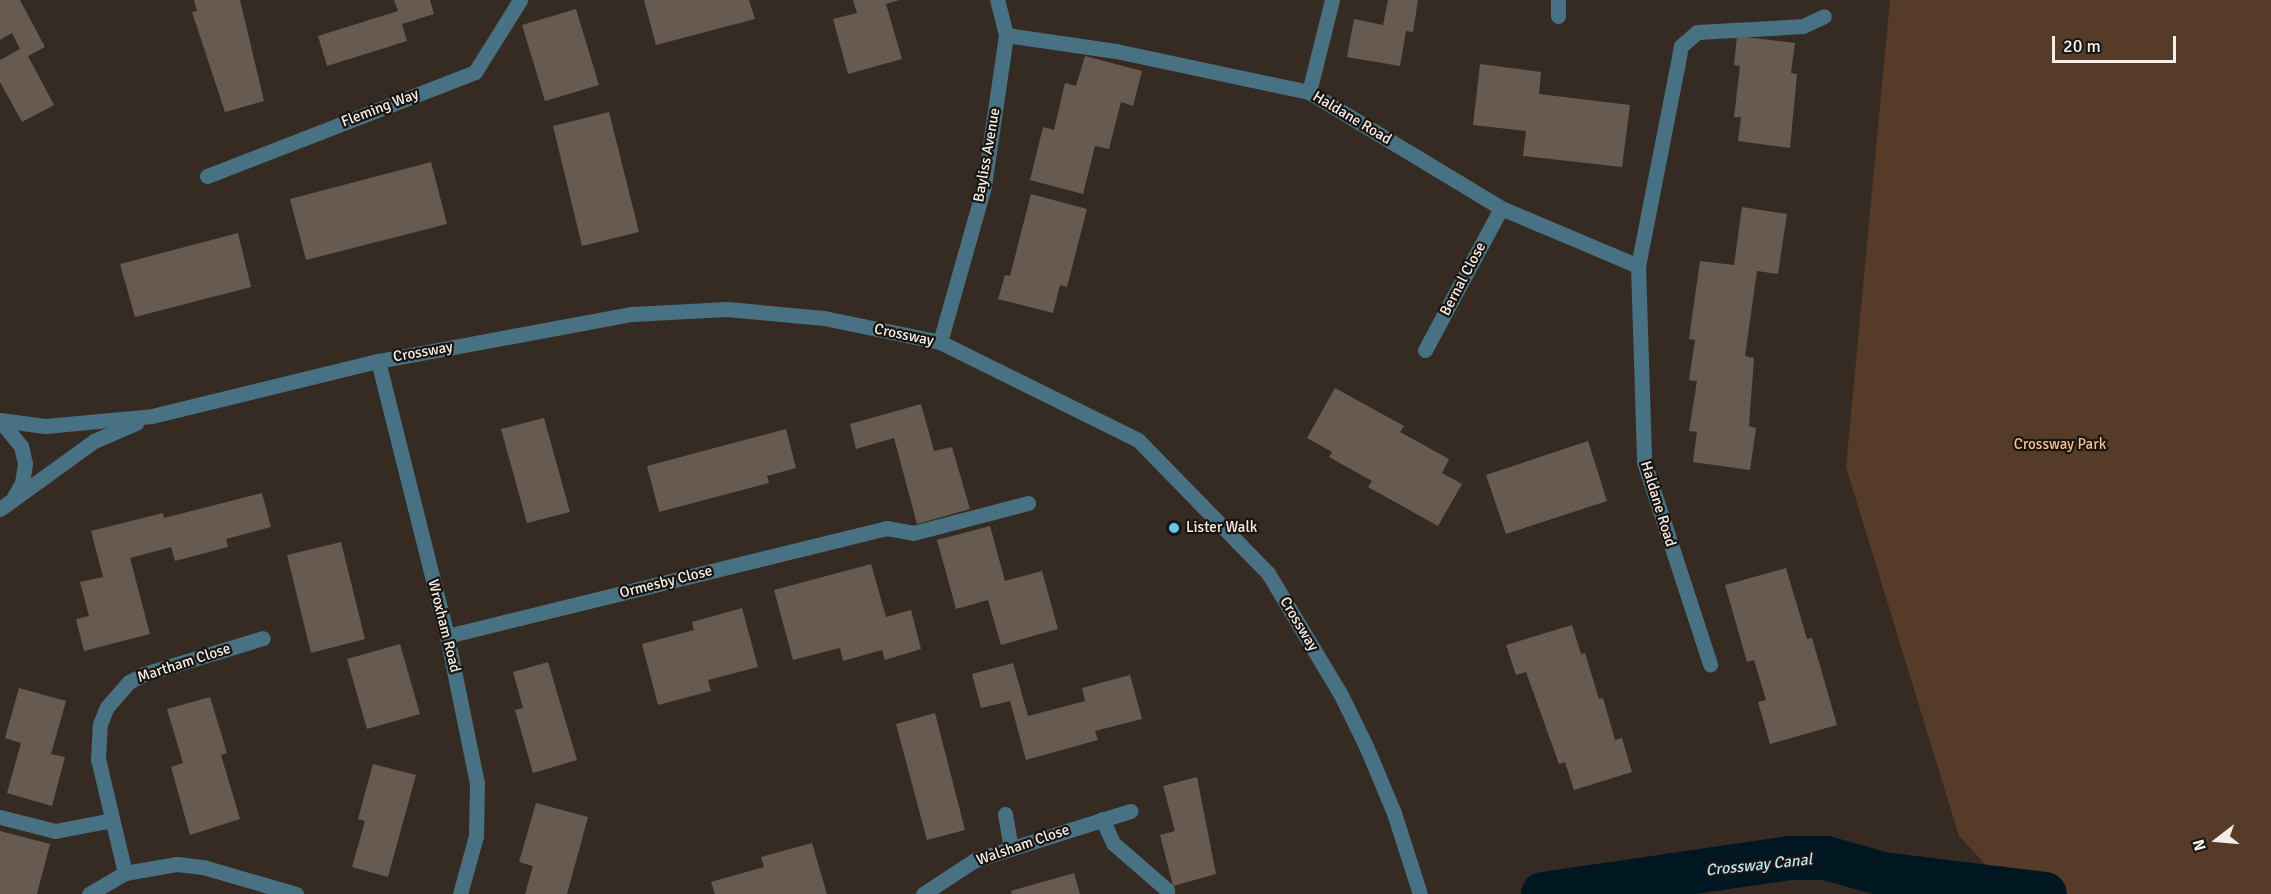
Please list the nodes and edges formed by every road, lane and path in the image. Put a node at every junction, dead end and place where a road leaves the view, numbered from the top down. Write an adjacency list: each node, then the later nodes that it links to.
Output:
1 (520, 0): 9 (street, Fleming Way)
2 (997, 0): 7 (street, Bayliss Avenue)
3 (1332, 0): 8 (street)
4 (1558, 0): 5 (street)
5 (1558, 16)
6 (1824, 16): 11 (street, Haldane Road)
7 (1006, 36): 8 (street, Haldane Road); 12 (street, Bayliss Avenue)
8 (1310, 92): 10 (street, Haldane Road)
9 (207, 176)
10 (1501, 208): 11 (street, Haldane Road); 13 (street, Bernal Close)
11 (1638, 266): 21 (street, Haldane Road)
12 (940, 342): 14 (street, Crossway); 34 (street, Crossway)
13 (1425, 350)
14 (378, 361): 15 (street, Crossway); 19 (street, Wroxham Road)
15 (152, 416): 16 (street, Crossway); 18 (street, Crossway)
16 (0, 421): 18 (street, Crossway)
17 (1028, 503): 19 (street, Ormesby Close)
18 (6, 504)
19 (447, 636): 32 (street, Wroxham Road)
20 (263, 638): 26 (street, Martham Close)
21 (1710, 664)
22 (1130, 811): 25 (street, Walsham Close)
23 (1005, 814): 27 (street)
24 (0, 817): 26 (street)
25 (1102, 819): 27 (street, Walsham Close); 29 (street)
26 (112, 820): 28 (street, Martham Close)
27 (1011, 848): 33 (street, Walsham Close)
28 (125, 873): 30 (street); 31 (street)
29 (1167, 890)
30 (89, 894)
31 (296, 894)
32 (460, 894)
33 (923, 894)
34 (1420, 894)

